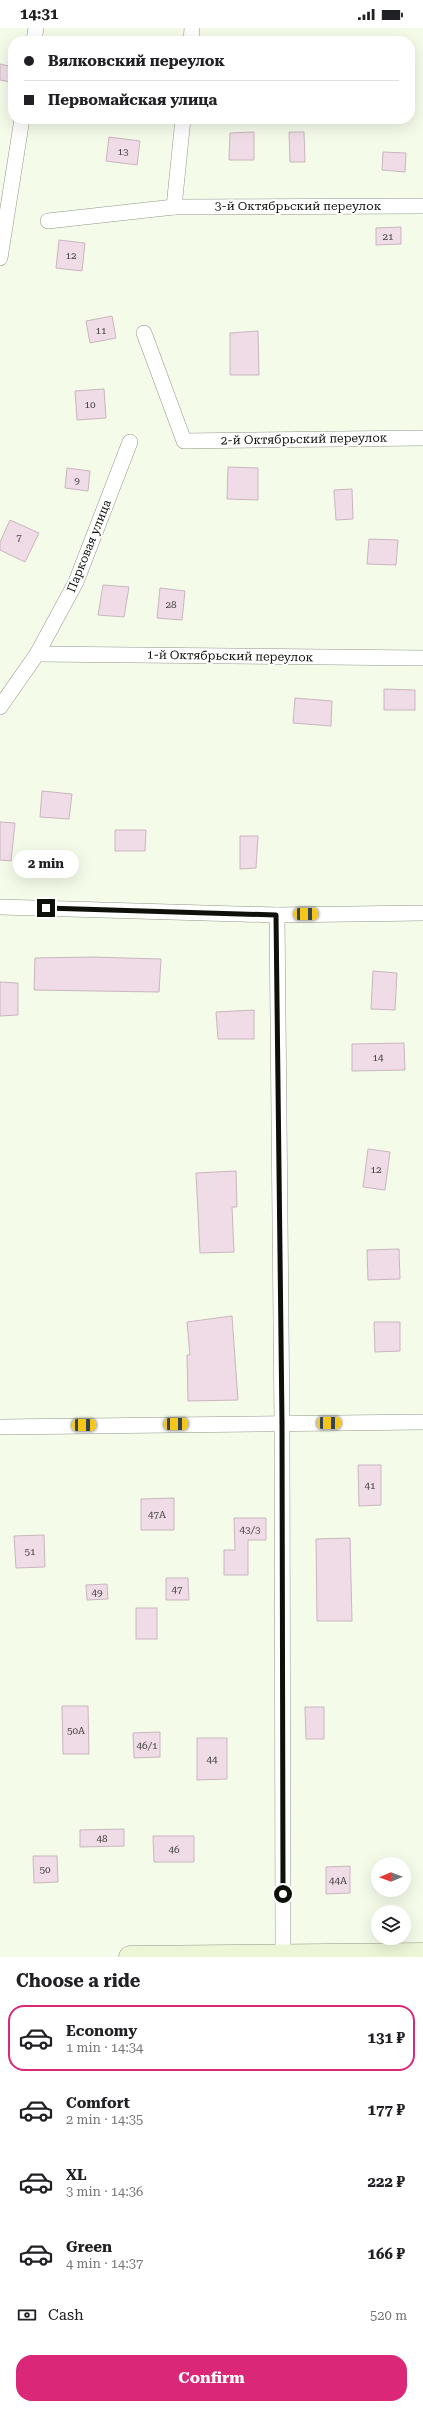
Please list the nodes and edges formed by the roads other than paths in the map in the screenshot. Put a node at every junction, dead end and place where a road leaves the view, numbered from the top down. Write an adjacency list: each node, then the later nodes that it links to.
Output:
1 (21, 124): 6 (street)
2 (182, 124): 4 (street)
3 (423, 206): 4 (street, 3-й Октябрьский переулок)
4 (174, 207): 5 (street, 3-й Октябрьский переулок)
5 (48, 221)
6 (2, 233): 7 (street)
7 (0, 258)
8 (144, 333): 9 (street, 2-й Октябрьский переулок)
9 (423, 438)
10 (130, 442): 11 (street, Парковая улица)
11 (37, 654): 12 (street, 1-й Октябрьский переулок); 13 (street, Парковая улица)
12 (423, 658)
13 (0, 707)
14 (0, 907): 16 (street)
15 (423, 913): 16 (street)
16 (276, 915): 18 (street)
17 (423, 1422): 18 (street)
18 (282, 1423): 19 (street); 22 (street)
19 (0, 1427)
20 (423, 1954): 22 (main road)
21 (130, 1957): 22 (main road)
22 (283, 1957)

